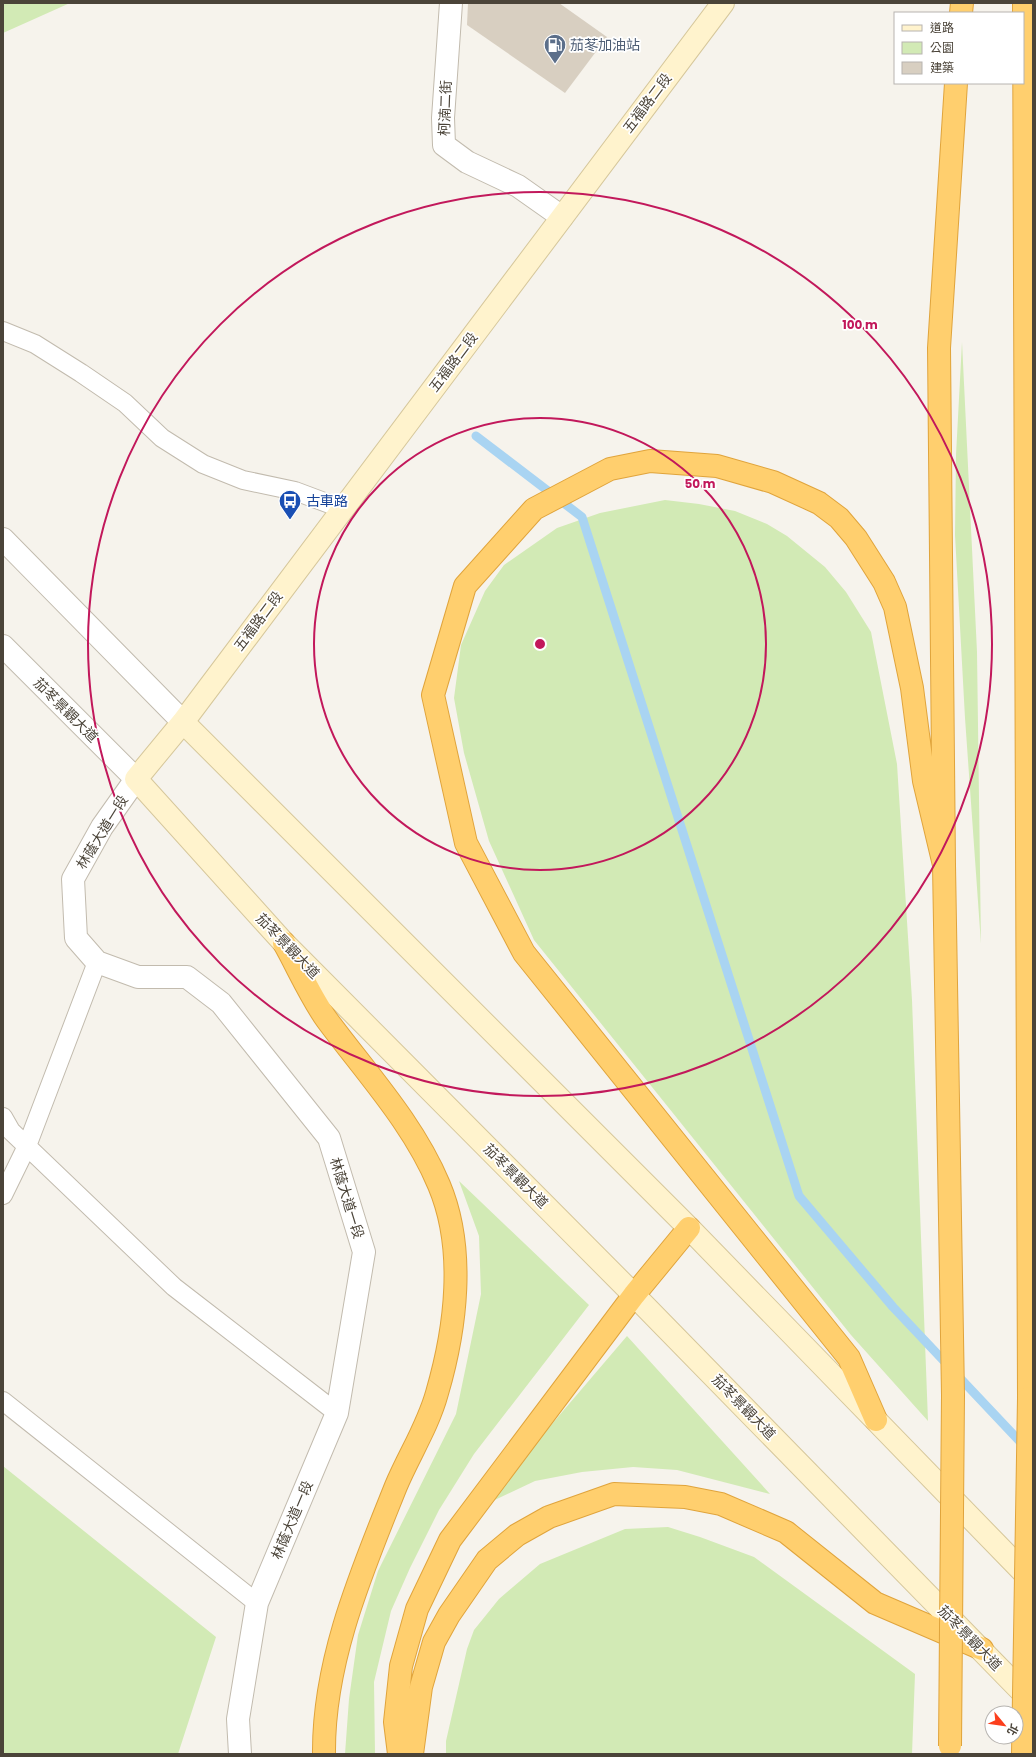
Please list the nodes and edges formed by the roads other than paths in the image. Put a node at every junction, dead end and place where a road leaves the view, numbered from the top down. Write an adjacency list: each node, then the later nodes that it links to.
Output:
1 (451, 3): 5 (street, 柯湳二街)
2 (723, 3): 5 (main road, 五福路二段)
3 (1024, 3): 32 (highway, bridge)
4 (956, 84): 12 (highway)
5 (562, 217): 7 (main road, 五福路二段)
6 (3, 331): 7 (lane)
7 (343, 509): 10 (main road, 五福路二段)
8 (3, 539): 10 (street)
9 (3, 646): 11 (street, 茄苳景觀大道)
10 (183, 722): 11 (main road, 五福路二段); 18 (main road)
11 (136, 779): 13 (main road, 茄苳景觀大道); 14 (street, 林蔭大道一段)
12 (944, 865): 22 (highway); 27 (highway, bridge)
13 (284, 943): 19 (main road, 茄苳景觀大道); 29 (highway)
14 (97, 962): 16 (lane); 21 (street, 林蔭大道一段)
15 (3, 1117): 16 (lane)
16 (27, 1146): 17 (lane); 21 (lane)
17 (3, 1195)
18 (689, 1228): 19 (highway); 22 (main road)
19 (634, 1295): 25 (main road, 茄苳景觀大道); 30 (highway)
20 (3, 1401): 24 (lane)
21 (337, 1413): 24 (street, 林蔭大道一段)
22 (876, 1420): 23 (main road)
23 (1033, 1582)
24 (257, 1603): 28 (street, 林蔭大道一段)
25 (982, 1649): 26 (main road, 茄苳景觀大道); 31 (highway)
26 (1033, 1703)
27 (949, 1751)
28 (240, 1754)
29 (324, 1754)
30 (399, 1754)
31 (412, 1754)
32 (1023, 1754)

